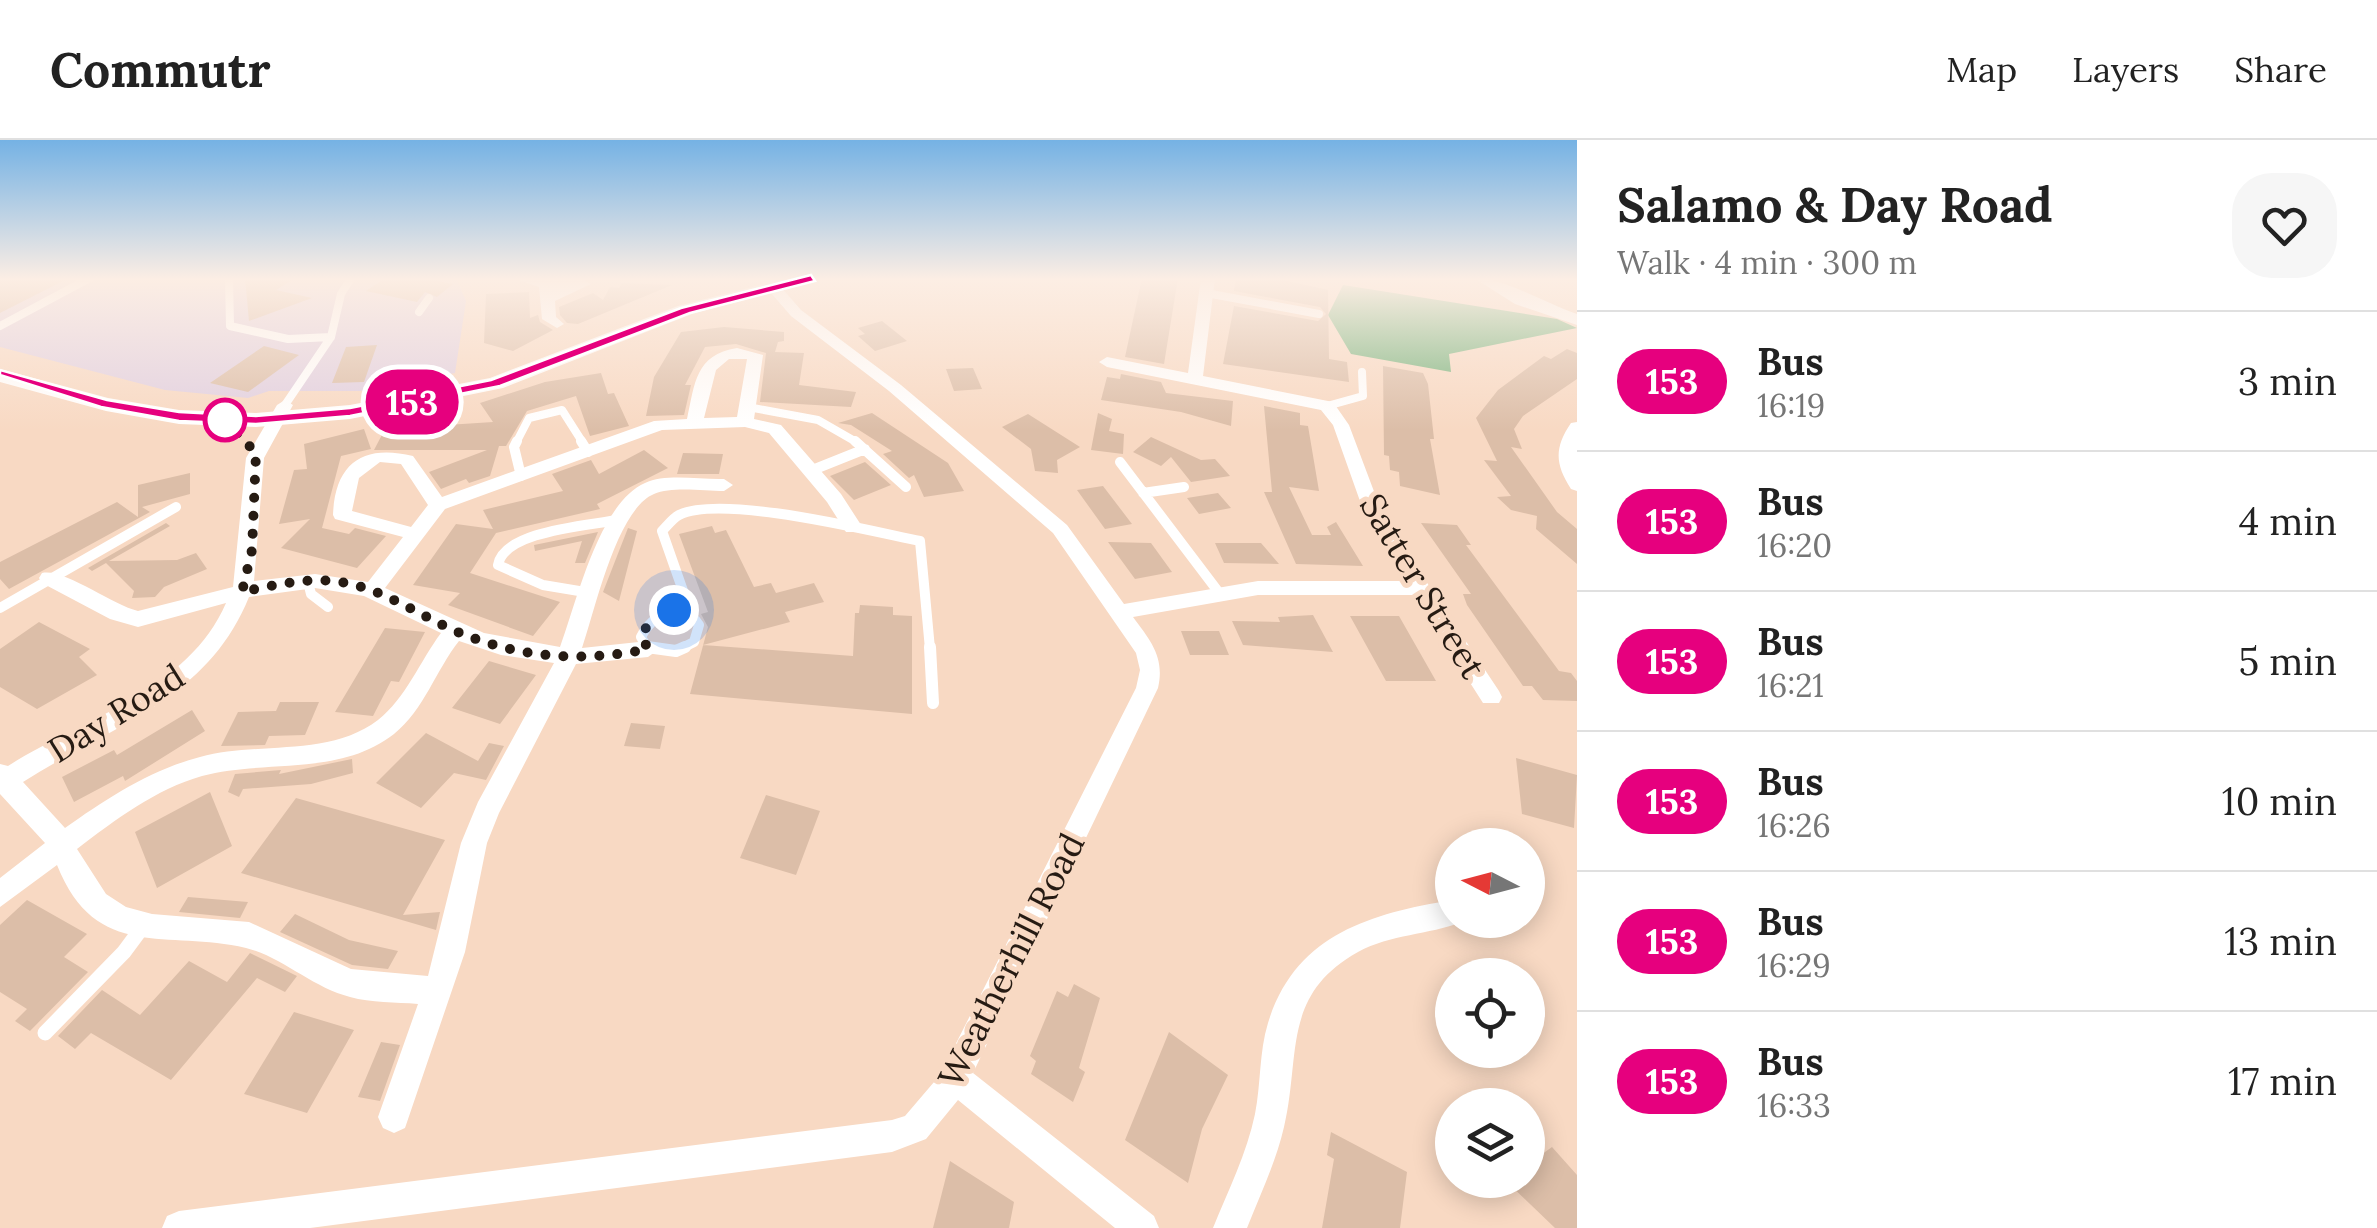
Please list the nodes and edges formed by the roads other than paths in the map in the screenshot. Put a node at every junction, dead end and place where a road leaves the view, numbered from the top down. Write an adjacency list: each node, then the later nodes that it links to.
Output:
1 (242, 329): 6 (lane)
2 (333, 329): 6 (lane)
3 (602, 329): 13 (main road)
4 (817, 329): 42 (street, Weatherhill Road)
5 (1201, 329): 11 (street)
6 (331, 337): 13 (lane)
7 (0, 359): 13 (main road)
8 (1106, 362): 11 (street)
9 (1362, 372): 12 (lane)
10 (0, 374): 13 (main road)
11 (1194, 378): 12 (street)
12 (1327, 406): 34 (street, Satter Street)
13 (282, 411): 36 (street, Day Road)
14 (746, 415): 15 (street); 15 (street); 17 (lane); 20 (street)
15 (694, 424): 18 (street)
16 (1577, 426): 24 (street)
17 (865, 449): 20 (lane); 25 (lane)
18 (588, 452): 21 (street); 21 (lane)
19 (1120, 462): 26 (lane)
20 (810, 470): 30 (street)
21 (521, 476): 27 (street)
22 (724, 485): 29 (street)
23 (1184, 486): 26 (lane)
24 (1577, 486)
25 (906, 487)
26 (1143, 493): 38 (lane)
27 (438, 505): 31 (street); 31 (street)
28 (176, 507): 32 (lane)
29 (618, 520): 37 (street); 37 (lane)
30 (853, 528): 41 (lane); 47 (lane)
31 (415, 534): 35 (street)
32 (49, 578): 36 (street); 39 (lane)
33 (308, 582): 35 (street); 36 (street); 40 (lane)
34 (1420, 588): 38 (street); 46 (street, Satter Street)
35 (373, 590): 43 (street)
36 (242, 592): 48 (street, Day Road)
37 (591, 593): 45 (street)
38 (1220, 594): 42 (street)
39 (0, 608)
40 (328, 608)
41 (684, 612): 44 (lane); 44 (lane)
42 (1119, 612): 55 (street, Weatherhill Road)
43 (455, 630): 45 (street); 49 (street)
44 (648, 649): 45 (street)
45 (568, 658): 53 (street)
46 (1491, 697)
47 (932, 703)
48 (2, 780): 49 (street)
49 (63, 845): 50 (street); 52 (street)
50 (0, 894)
51 (1435, 916): 59 (street)
52 (144, 925): 53 (street); 54 (lane)
53 (439, 992): 56 (street)
54 (45, 1033)
55 (954, 1077): 57 (street, Weatherhill Road); 58 (street)
56 (394, 1116)
57 (180, 1228)
58 (1142, 1228)
59 (1230, 1228)

